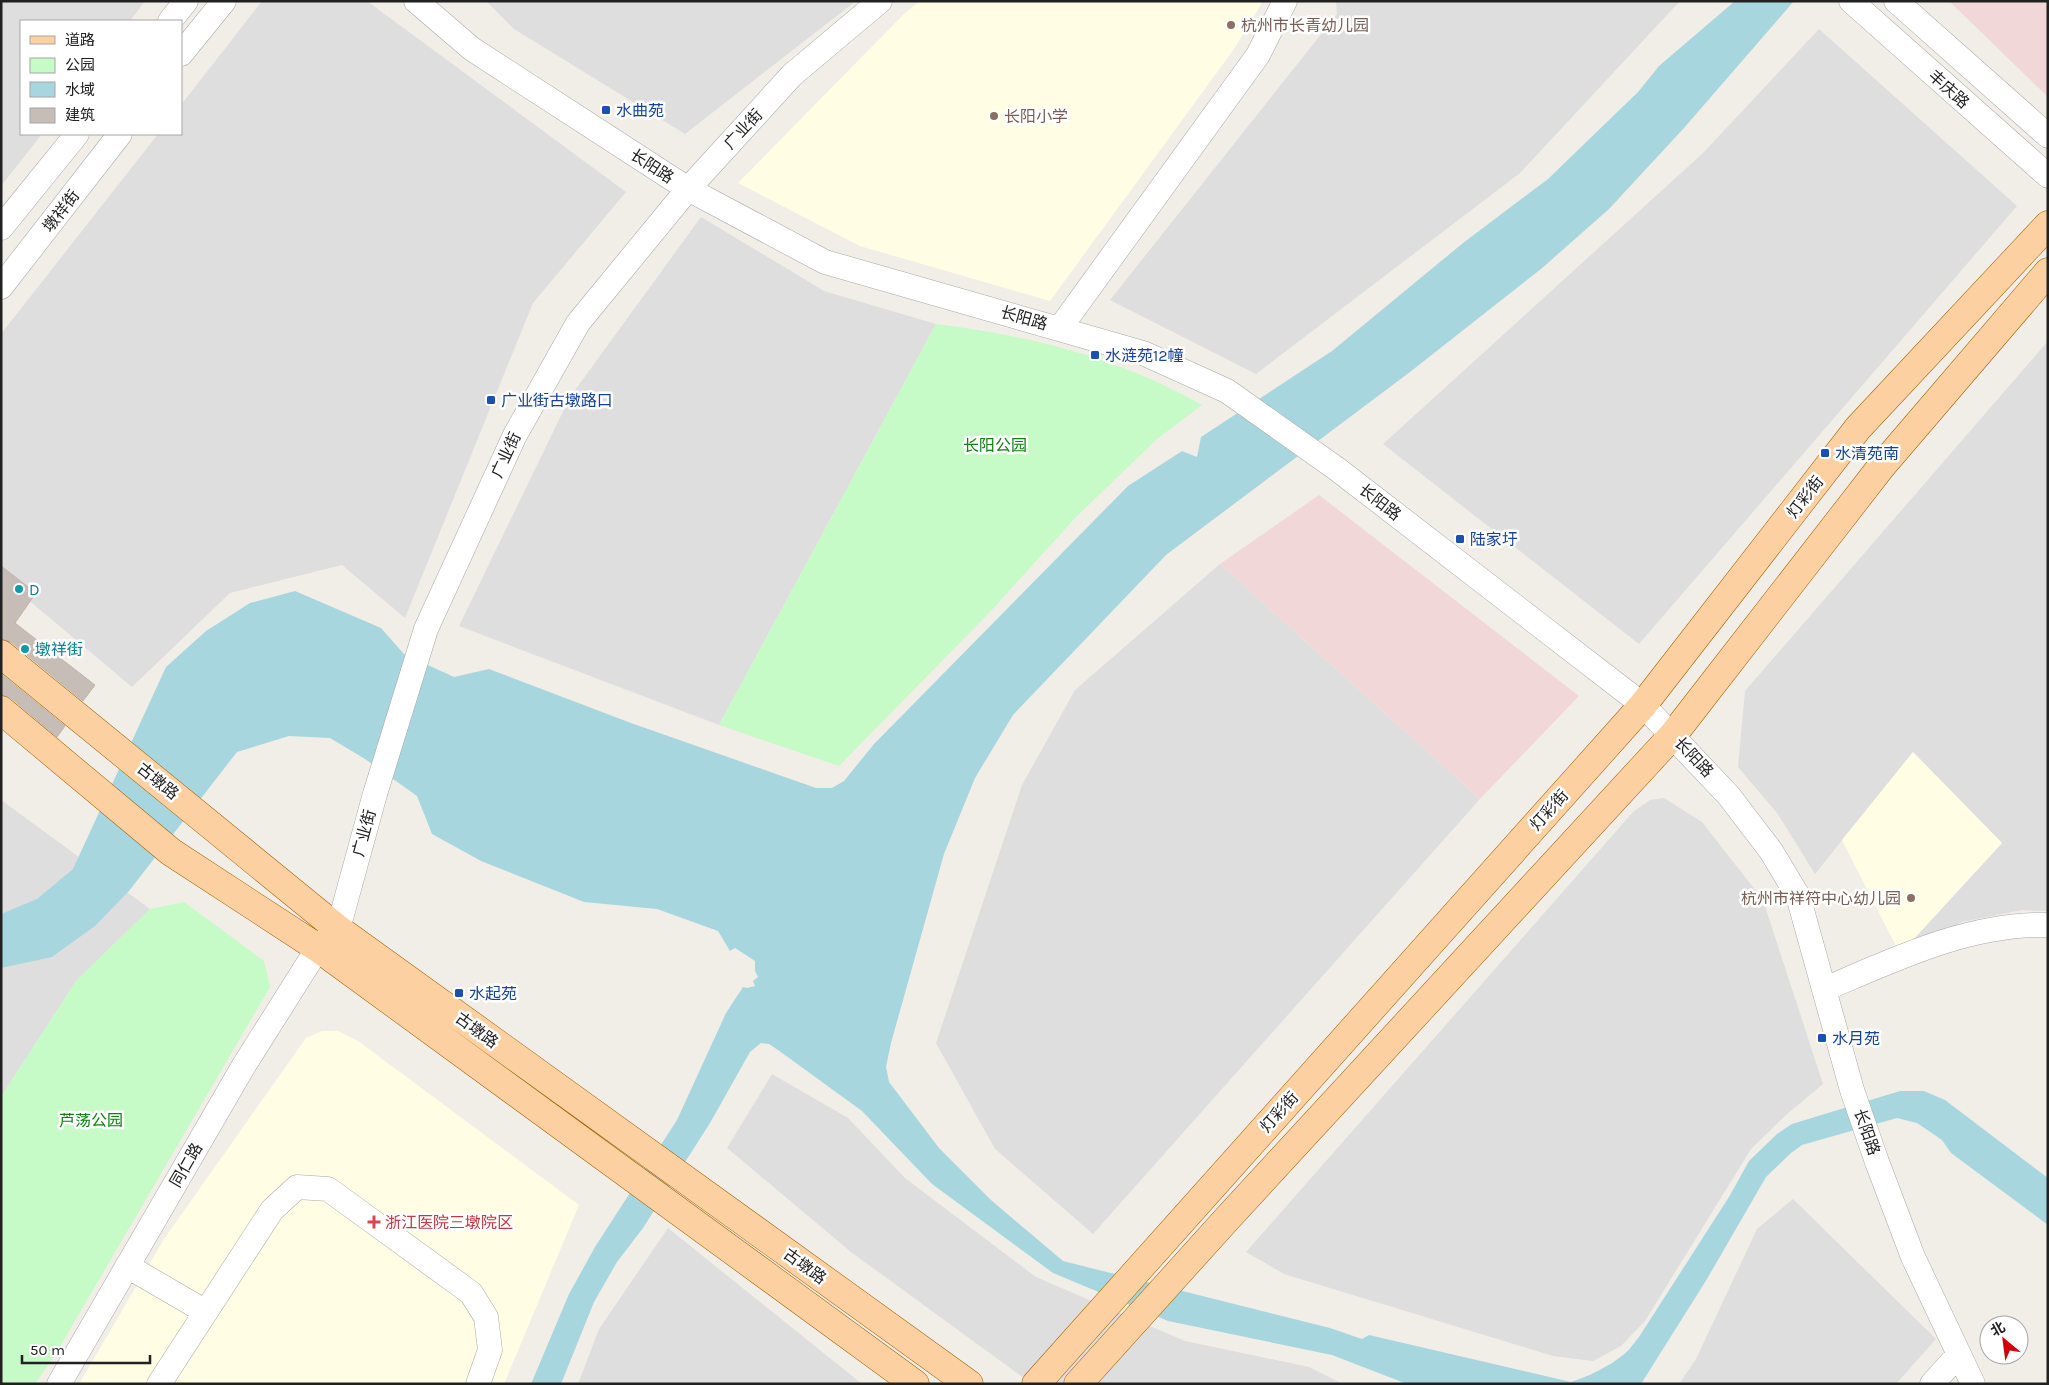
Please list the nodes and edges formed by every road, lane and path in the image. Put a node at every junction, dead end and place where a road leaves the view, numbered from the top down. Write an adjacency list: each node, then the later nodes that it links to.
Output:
1 (186, 1): 8 (street)
2 (224, 1): 9 (street)
3 (416, 1): 14 (street, 长阳路)
4 (880, 1): 14 (street, 广业街)
5 (1285, 1): 19 (street)
6 (1851, 1): 13 (street, 丰庆路)
7 (1896, 1): 12 (street, 丰庆路)
8 (171, 20)
9 (182, 53)
10 (76, 135): 16 (street)
11 (119, 135): 18 (street, 墩祥街)
12 (2048, 136)
13 (2048, 176)
14 (688, 189): 19 (street, 长阳路); 25 (street, 广业街)
15 (2048, 225): 21 (main road, 灯彩街)
16 (1, 228)
17 (2048, 272): 23 (main road, 灯彩街)
18 (1, 287)
19 (1060, 328): 21 (street, 长阳路)
20 (1, 654): 25 (main road, 古墩路)
21 (1643, 705): 23 (street, 长阳路); 36 (main road, 灯彩街)
22 (1, 710): 26 (main road, 古墩路)
23 (1673, 735): 27 (street, 长阳路); 37 (main road, 灯彩街)
24 (2048, 925): 27 (street)
25 (338, 929): 26 (street); 35 (main road, 古墩路)
26 (318, 948): 28 (street, 同仁路); 34 (main road, 古墩路)
27 (1825, 989): 30 (street, 长阳路)
28 (127, 1266): 29 (street); 31 (street, 同仁路)
29 (206, 1312): 32 (street); 33 (street)
30 (1959, 1354): 38 (street); 39 (street, 长阳路)
31 (59, 1384)
32 (159, 1384)
33 (478, 1384)
34 (915, 1384)
35 (969, 1384)
36 (1036, 1384)
37 (1078, 1384)
38 (1932, 1384)
39 (1973, 1384)

